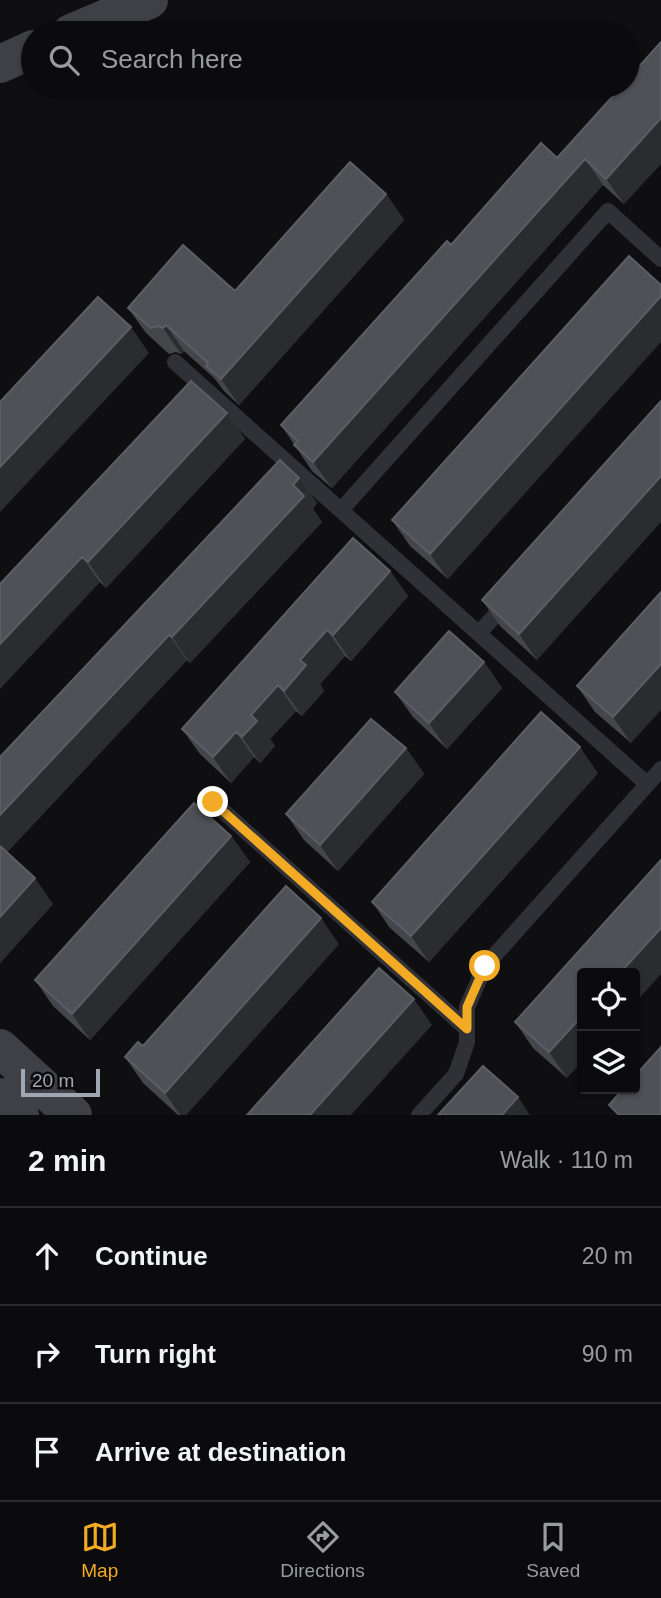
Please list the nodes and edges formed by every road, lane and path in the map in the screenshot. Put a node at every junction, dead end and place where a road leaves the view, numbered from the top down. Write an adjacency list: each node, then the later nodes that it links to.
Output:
1 (149, 0): 2 (main road)
2 (99, 21)
3 (21, 54): 4 (main road)
4 (0, 64)
5 (661, 259): 7 (lane)
6 (175, 362): 7 (lane)
7 (341, 510): 9 (lane)
8 (515, 592): 9 (lane)
9 (479, 633): 11 (lane)
10 (661, 769): 11 (lane)
11 (647, 784): 13 (lane)
12 (177, 842): 13 (lane)
13 (467, 1029): 18 (lane)
14 (0, 1048): 17 (main road)
15 (0, 1097): 16 (main road)
16 (20, 1115)
17 (73, 1115)
18 (419, 1115)

